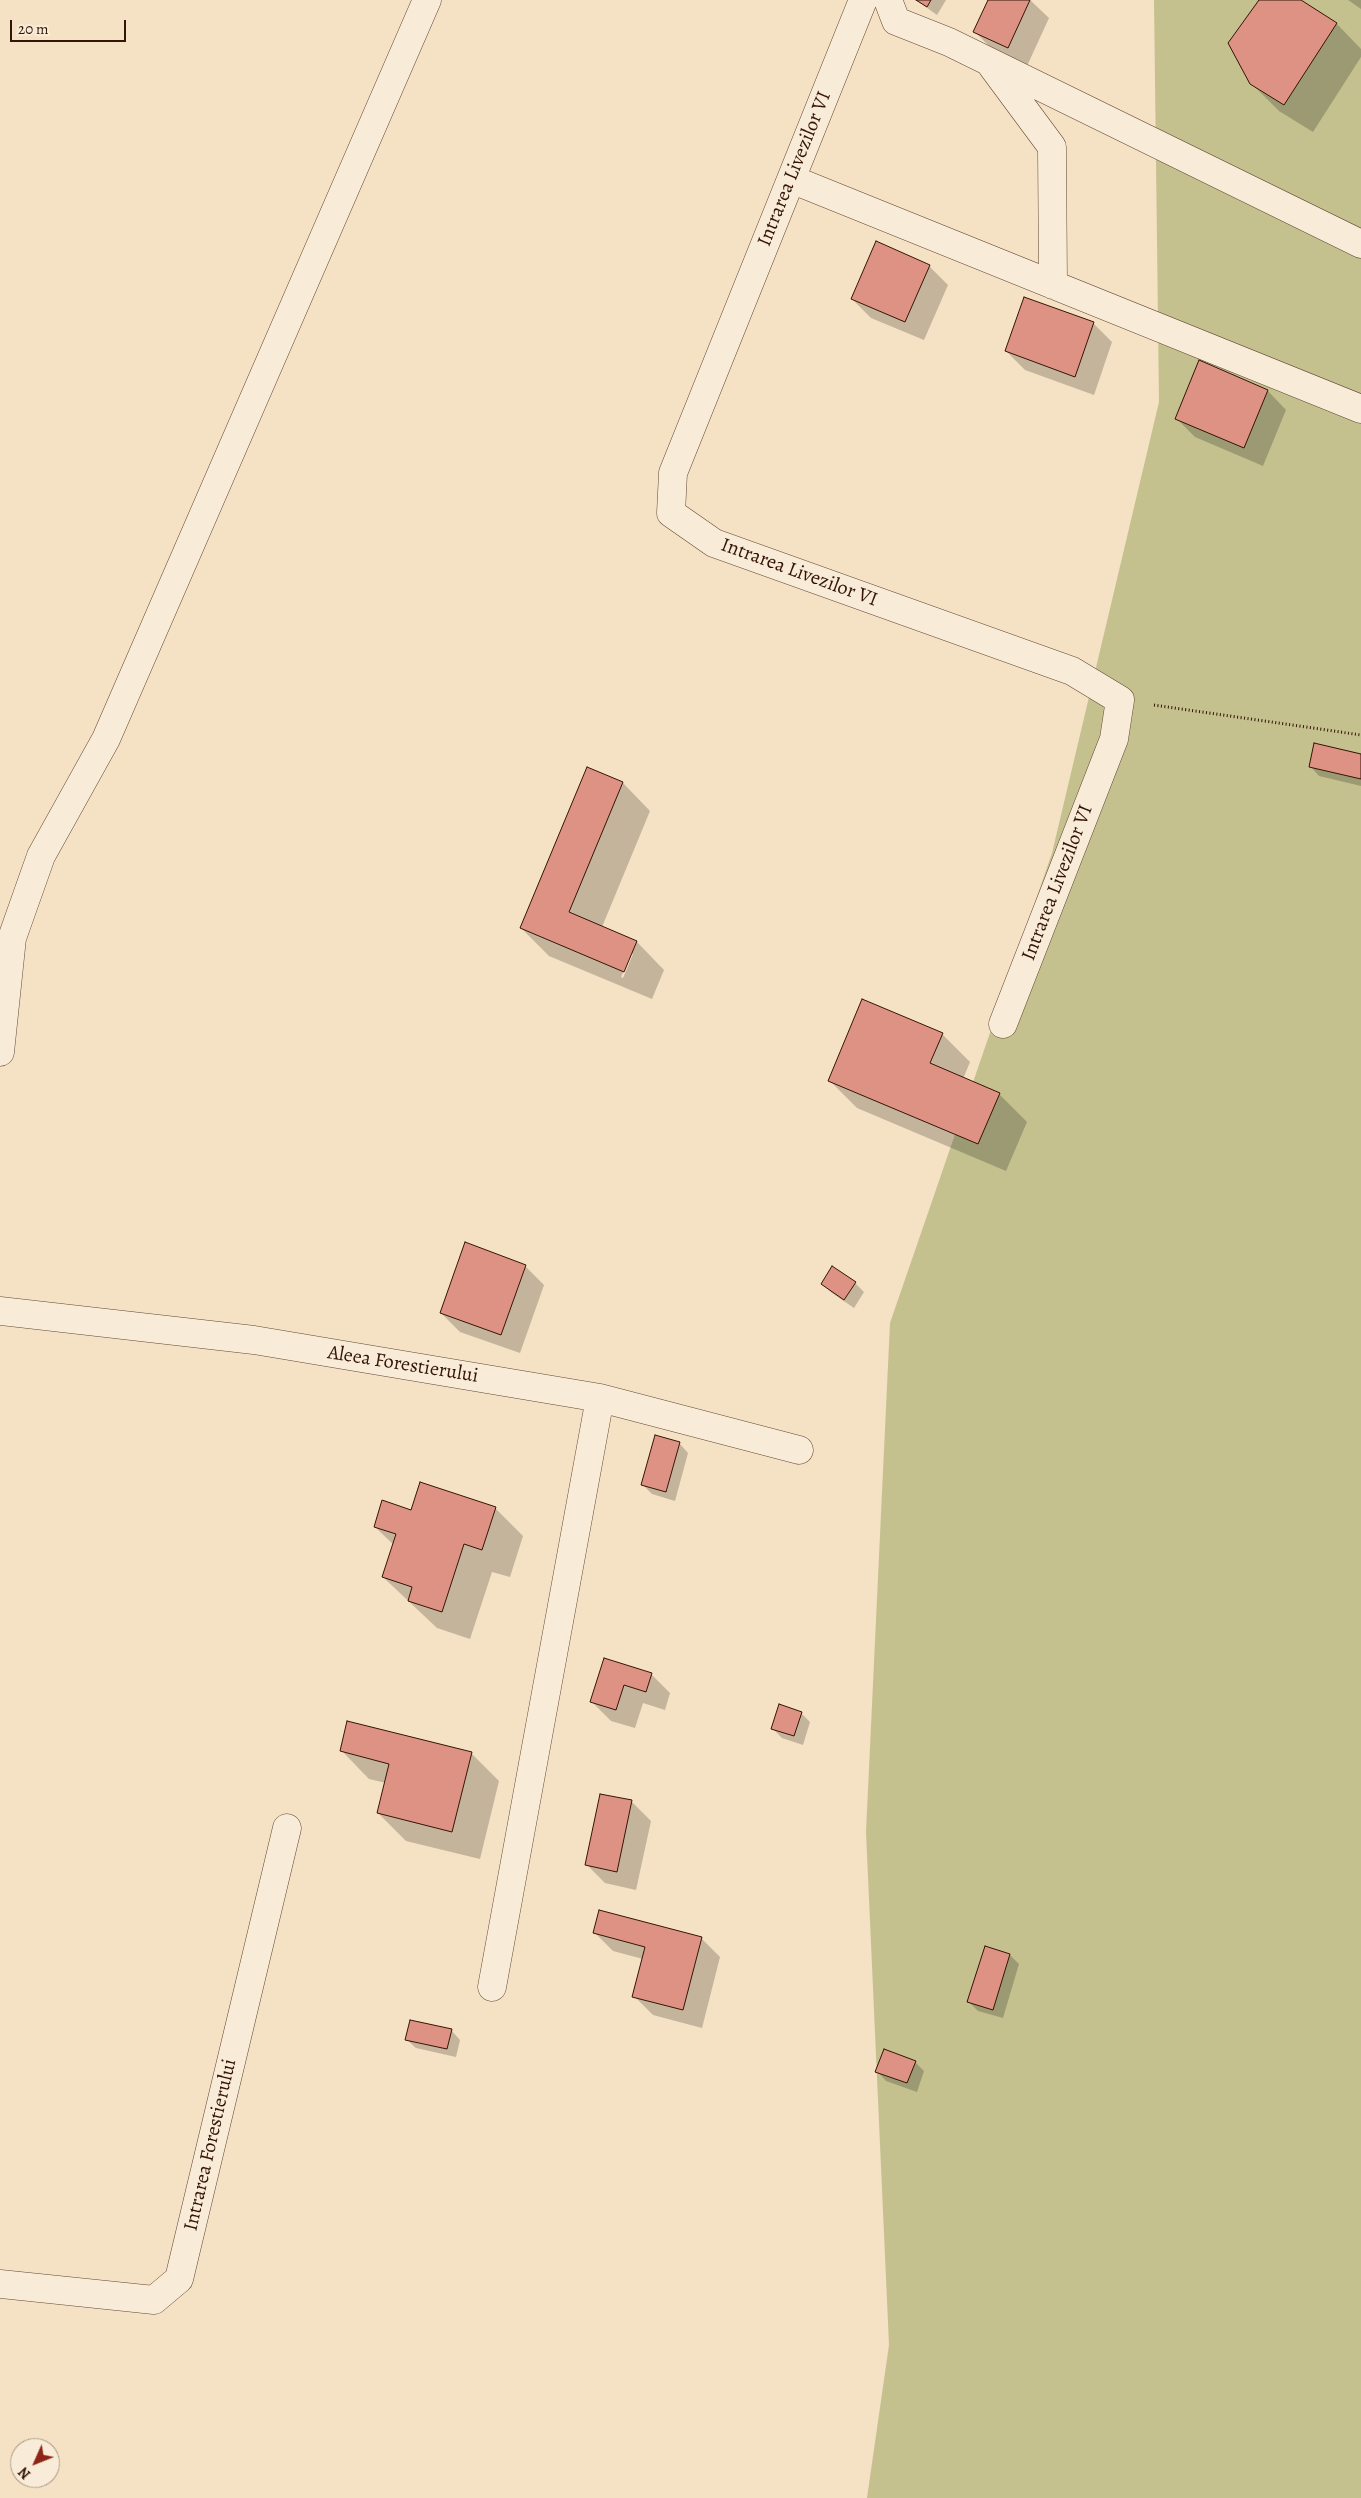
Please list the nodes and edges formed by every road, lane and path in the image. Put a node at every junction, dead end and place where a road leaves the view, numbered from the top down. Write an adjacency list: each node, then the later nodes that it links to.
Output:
1 (427, 0): 12 (street)
2 (863, 0): 5 (street, Intrarea Livezilor VI)
3 (888, 0): 4 (street)
4 (988, 62): 6 (street); 7 (street)
5 (791, 179): 7 (street); 9 (street, Intrarea Livezilor VI)
6 (1361, 244)
7 (1053, 285): 8 (street)
8 (1361, 410)
9 (1120, 700): 10 (path); 11 (street, Intrarea Livezilor VI)
10 (1361, 735)
11 (1003, 1024)
12 (0, 1052)
13 (0, 1311): 14 (street, Aleea Forestierului)
14 (600, 1398): 15 (street, Aleea Forestierului); 17 (street)
15 (799, 1450)
16 (287, 1828): 18 (street, Intrarea Forestierului)
17 (492, 1987)
18 (0, 2284)

